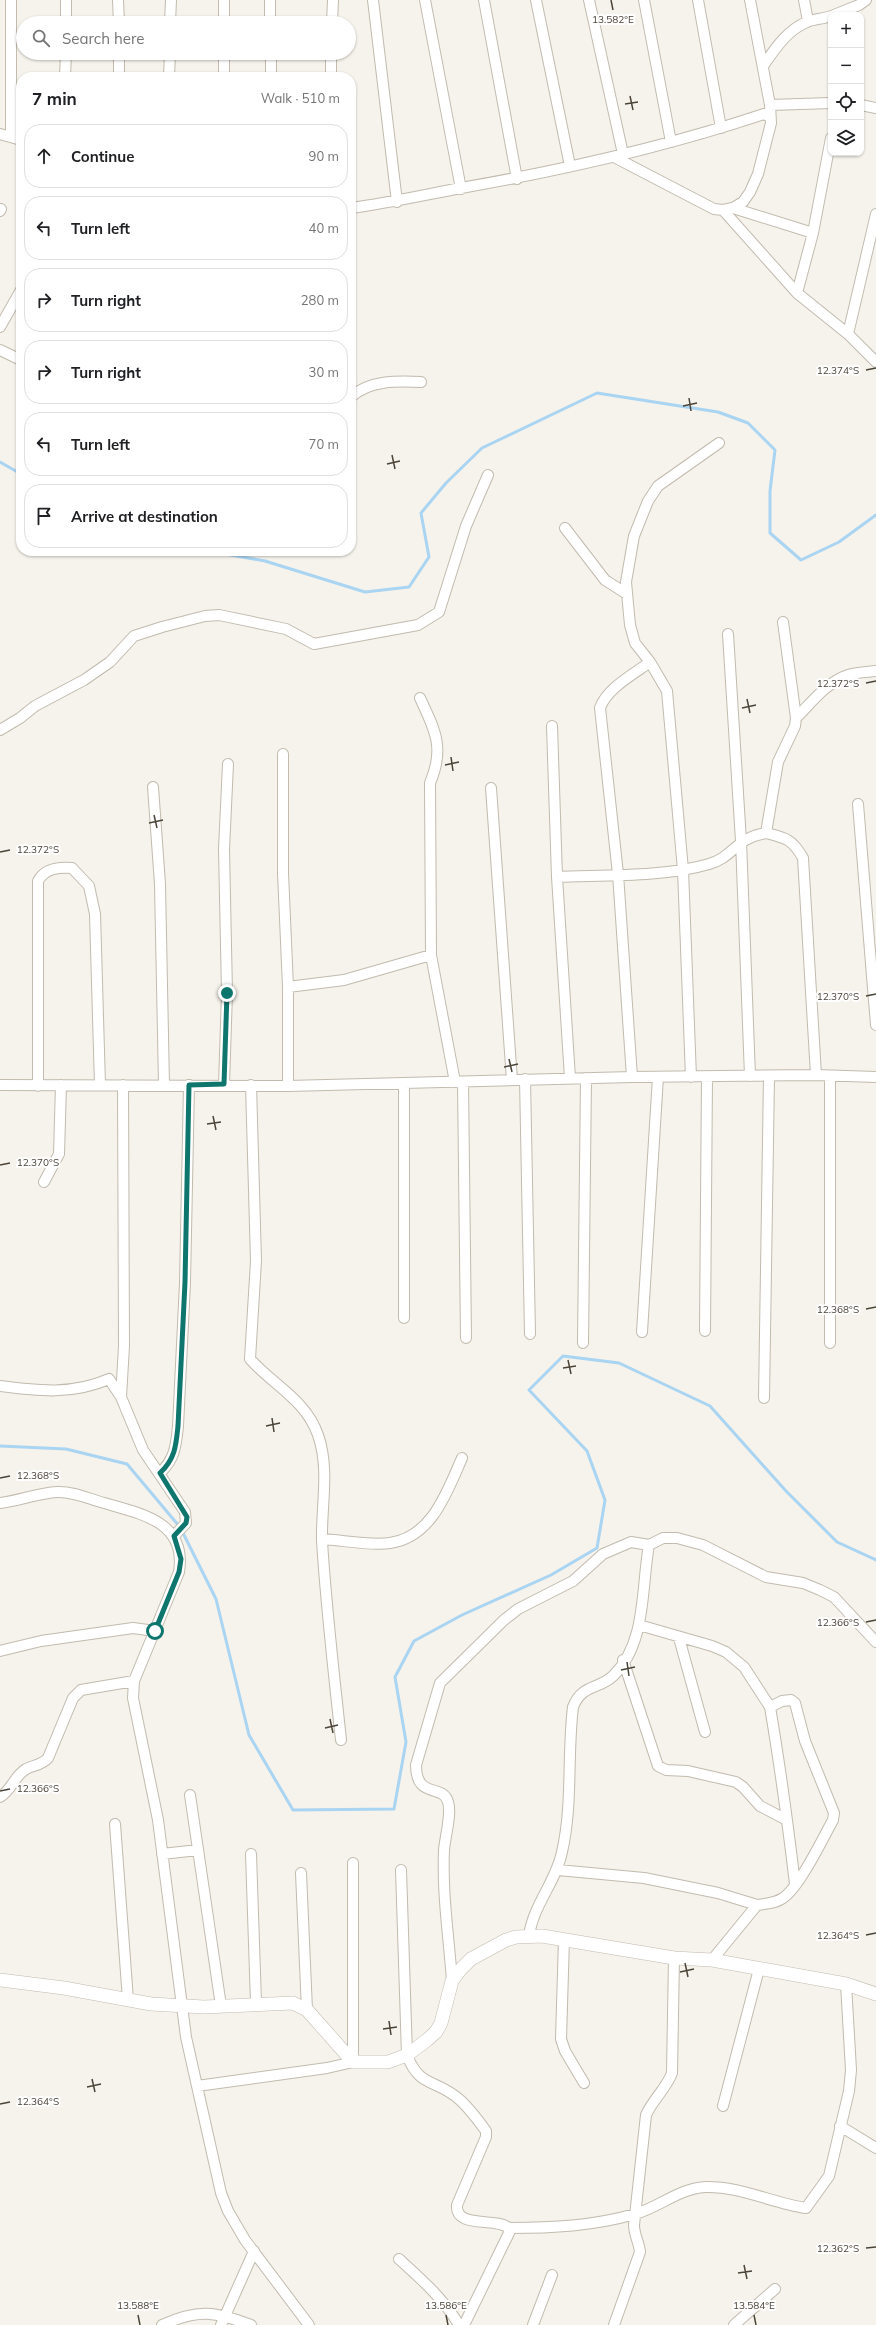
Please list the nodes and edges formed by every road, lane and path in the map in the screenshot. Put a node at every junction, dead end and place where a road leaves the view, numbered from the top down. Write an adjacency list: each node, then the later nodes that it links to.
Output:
1 (11, 0): 47 (street)
2 (66, 0): 19 (street)
3 (118, 0): 20 (street)
4 (171, 0): 21 (street)
5 (224, 0): 22 (street)
6 (270, 0): 23 (street)
7 (333, 0): 24 (street)
8 (373, 0): 54 (street)
9 (425, 0): 53 (street)
10 (484, 0): 52 (street)
11 (536, 0): 51 (street)
12 (589, 0): 50 (street)
13 (644, 0): 48 (street)
14 (698, 0): 45 (street)
15 (750, 0): 33 (street)
16 (804, 0): 26 (street)
17 (866, 0): 18 (street)
18 (842, 12)
19 (66, 16)
20 (118, 16)
21 (170, 16)
22 (224, 16)
23 (270, 16)
24 (332, 16)
25 (828, 17): 26 (street)
26 (808, 21): 33 (street)
27 (66, 60): 34 (street)
28 (119, 60): 35 (street)
29 (170, 60): 36 (street)
30 (224, 60): 37 (street)
31 (270, 60): 38 (street)
32 (331, 60): 39 (street)
33 (763, 66): 41 (street)
34 (65, 72)
35 (119, 72)
36 (169, 72)
37 (224, 72)
38 (271, 72)
39 (331, 72)
40 (828, 103): 41 (street)
41 (770, 105): 44 (street)
42 (864, 106): 43 (street)
43 (876, 108)
44 (770, 117): 45 (street); 56 (street)
45 (721, 128): 48 (street)
46 (0, 134): 47 (street)
47 (16, 139)
48 (671, 142): 50 (street)
49 (828, 154): 59 (street)
50 (618, 155): 51 (street); 57 (street)
51 (570, 166): 52 (street)
52 (517, 179): 53 (street)
53 (460, 189): 54 (street)
54 (397, 202): 55 (street)
55 (356, 207)
56 (733, 208): 57 (street); 59 (street)
57 (723, 210): 60 (street)
58 (876, 214): 63 (street)
59 (813, 233): 60 (street)
60 (797, 292): 63 (street)
61 (16, 299): 62 (street)
62 (0, 327)
63 (848, 334): 66 (street)
64 (0, 350): 65 (street)
65 (16, 358)
66 (876, 362)
67 (421, 382): 68 (street)
68 (356, 394)
69 (719, 443): 72 (street)
70 (488, 475): 80 (street)
71 (565, 528): 72 (street)
72 (627, 594): 75 (street)
73 (783, 622): 78 (street)
74 (728, 634): 87 (street)
75 (650, 662): 88 (street); 89 (street)
76 (876, 671): 78 (street)
77 (420, 698): 91 (street)
78 (796, 718): 86 (street)
79 (552, 726): 90 (street)
80 (0, 730)
81 (283, 754): 93 (street)
82 (228, 764): 111 (street)
83 (153, 787): 110 (street)
84 (491, 788): 107 (street)
85 (858, 804): 92 (street)
86 (766, 833): 87 (street); 95 (street)
87 (741, 841): 88 (street); 96 (street)
88 (683, 870): 89 (street); 100 (street)
89 (618, 874): 90 (street); 98 (street)
90 (557, 877): 104 (street)
91 (431, 955): 93 (street); 108 (street)
92 (874, 973): 94 (street)
93 (288, 987): 119 (street)
94 (876, 1025)
95 (816, 1075): 97 (street); 102 (street)
96 (750, 1076): 101 (street); 102 (street)
97 (830, 1076): 103 (street); 127 (street)
98 (632, 1077): 99 (street); 105 (street)
99 (658, 1077): 100 (street); 123 (street)
100 (692, 1077): 101 (street)
101 (707, 1077): 122 (street)
102 (769, 1077): 130 (street)
103 (876, 1077)
104 (570, 1078): 105 (street); 106 (street)
105 (586, 1078): 126 (street)
106 (525, 1079): 107 (street); 124 (street)
107 (512, 1080): 108 (street)
108 (459, 1082): 112 (street); 125 (street)
109 (100, 1084): 114 (street); 115 (street); 118 (street)
110 (164, 1084): 115 (street); 116 (street)
111 (224, 1084): 116 (street); 117 (street)
112 (404, 1084): 119 (street); 121 (street)
113 (0, 1085): 118 (street)
114 (61, 1085): 118 (street); 120 (street)
115 (123, 1085): 129 (street)
116 (189, 1085): 132 (street)
117 (251, 1085): 119 (street); 135 (street)
118 (38, 1086)
119 (288, 1086)
120 (44, 1182)
121 (404, 1318)
122 (705, 1331)
123 (642, 1332)
124 (530, 1334)
125 (466, 1338)
126 (583, 1343)
127 (830, 1343)
128 (0, 1386): 129 (street)
129 (121, 1397): 132 (street)
130 (764, 1398)
131 (462, 1458): 135 (street)
132 (160, 1473): 134 (street)
133 (0, 1503): 134 (street)
134 (174, 1536): 138 (street)
135 (322, 1539): 146 (street)
136 (649, 1545): 137 (street); 140 (street); 166 (street)
137 (639, 1625): 139 (street); 142 (street)
138 (155, 1631): 141 (street); 143 (street)
139 (679, 1638): 144 (street); 145 (street)
140 (876, 1642)
141 (0, 1651)
142 (623, 1660): 149 (street); 156 (street)
143 (134, 1681): 148 (street); 152 (street)
144 (770, 1707): 149 (street); 158 (street)
145 (705, 1732)
146 (341, 1740)
147 (190, 1795): 151 (street)
148 (0, 1797)
149 (785, 1819): 158 (street)
150 (115, 1824): 169 (street)
151 (198, 1850): 152 (street); 172 (street)
152 (162, 1854): 171 (street)
153 (251, 1854): 170 (street)
154 (353, 1863): 175 (street)
155 (401, 1870): 174 (street)
156 (558, 1870): 159 (street); 160 (street)
157 (301, 1873): 173 (street)
158 (795, 1884): 159 (street)
159 (757, 1905): 163 (street)
160 (529, 1936): 161 (street); 166 (street)
161 (564, 1939): 162 (street); 176 (street)
162 (674, 1958): 163 (street); 181 (street)
163 (712, 1960): 164 (street)
164 (759, 1969): 167 (street); 178 (street)
165 (0, 1980): 169 (street)
166 (452, 1981): 174 (street)
167 (846, 1984): 168 (street); 179 (street)
168 (876, 1994)
169 (128, 2000): 171 (street)
170 (256, 2003): 172 (street); 173 (street)
171 (182, 2006): 172 (street); 177 (street)
172 (221, 2006)
173 (307, 2010): 175 (street)
174 (407, 2055): 175 (street); 182 (street)
175 (353, 2062): 177 (street)
176 (584, 2083)
177 (197, 2086): 183 (street)
178 (723, 2106)
179 (840, 2126): 180 (street); 181 (street)
180 (876, 2148)
181 (637, 2213): 182 (street); 195 (street)
182 (509, 2228): 193 (street)
183 (254, 2251): 187 (street); 191 (street)
184 (400, 2259): 192 (street)
185 (552, 2275): 194 (street)
186 (775, 2289): 196 (street)
187 (224, 2315): 188 (street); 189 (street); 190 (street)
188 (162, 2325)
189 (221, 2325)
190 (251, 2325)
191 (309, 2325)
192 (459, 2325)
193 (464, 2325)
194 (533, 2325)
195 (614, 2325)
196 (734, 2325)

